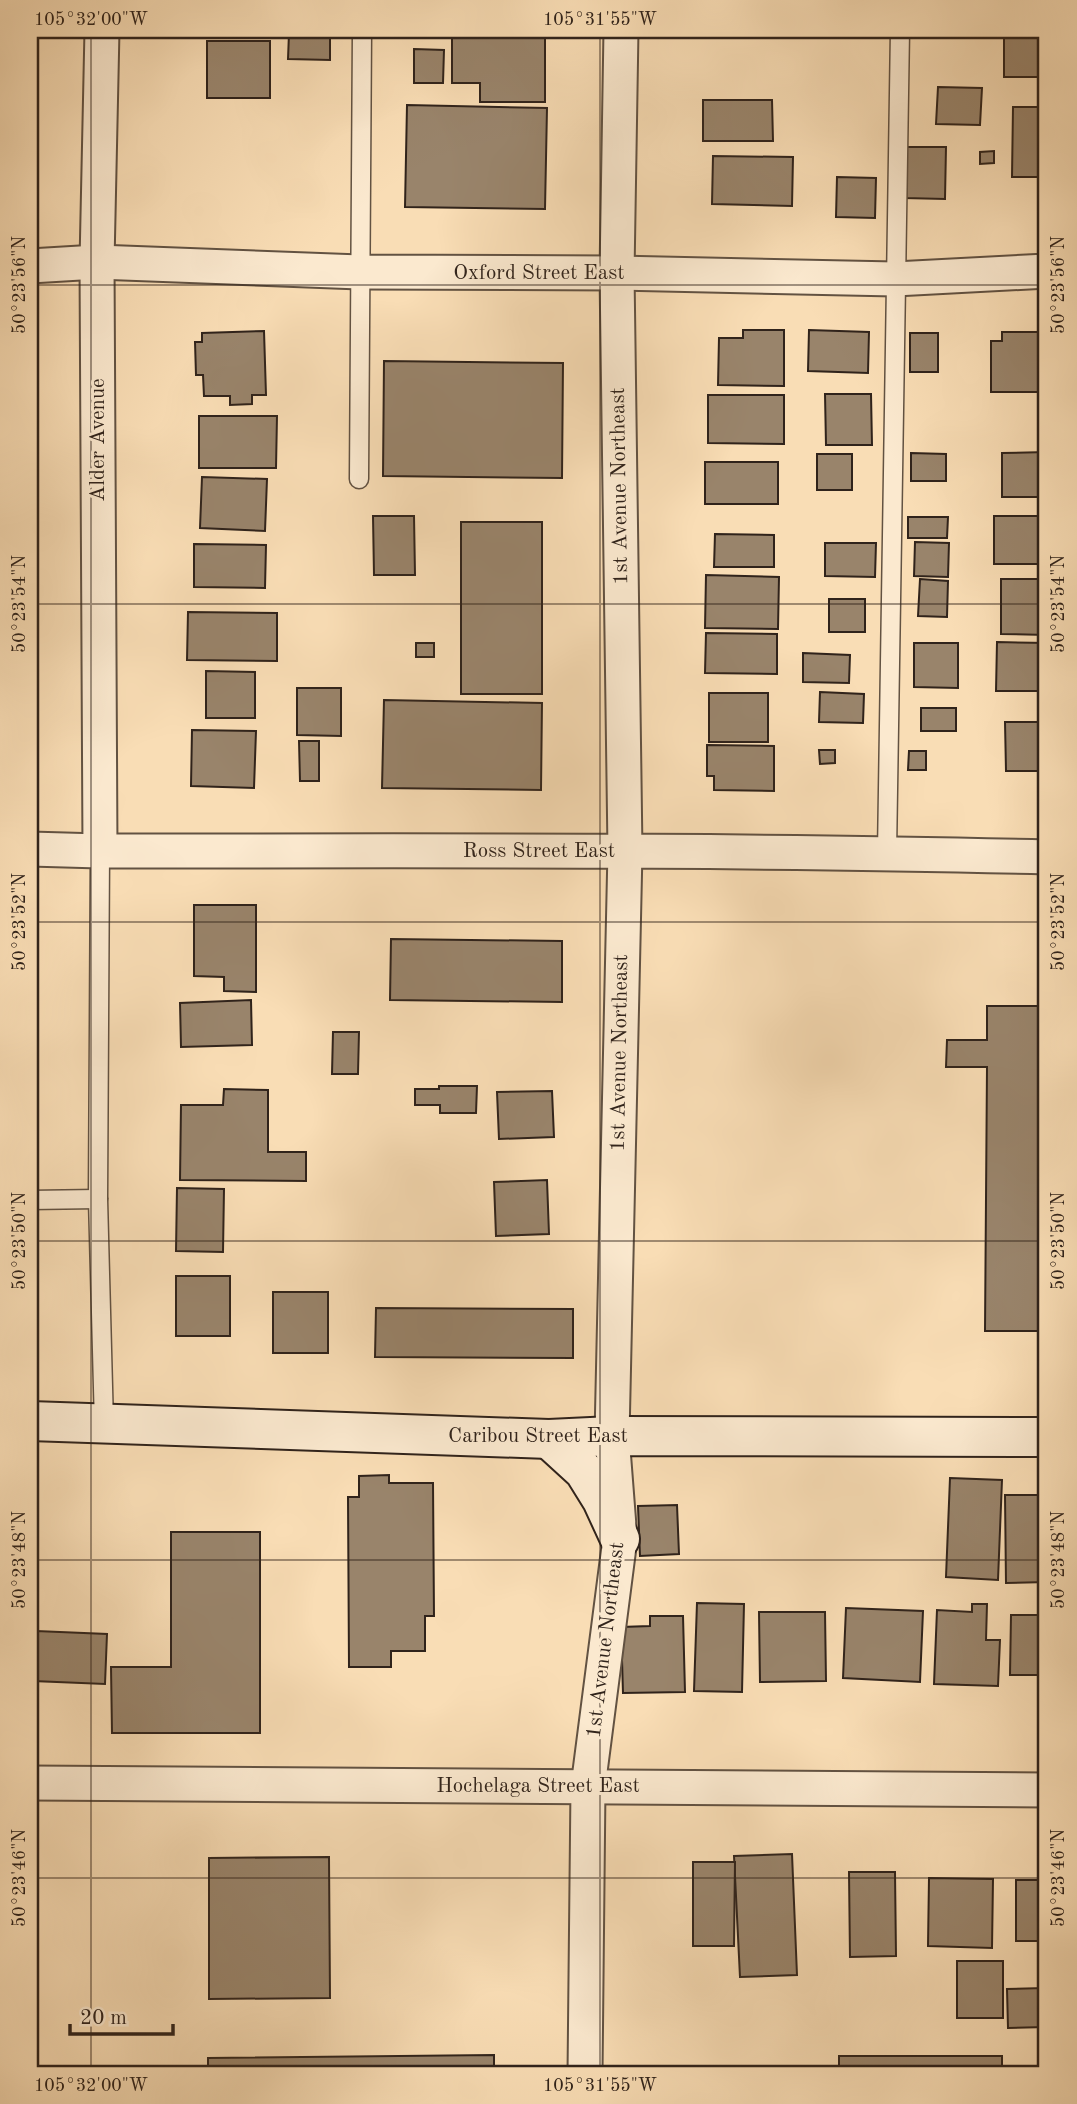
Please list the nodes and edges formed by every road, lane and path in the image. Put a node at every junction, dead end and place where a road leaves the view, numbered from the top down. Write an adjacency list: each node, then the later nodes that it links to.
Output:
1 (102, 30): 5 (street, Alder Avenue)
2 (362, 30): 8 (lane)
3 (621, 30): 9 (street, 1st Avenue Northeast)
4 (900, 30): 10 (lane)
5 (97, 262): 6 (street, Oxford Street East); 8 (street, Oxford Street East); 13 (street, Alder Avenue)
6 (30, 265)
7 (1047, 271): 10 (street, Oxford Street East)
8 (360, 272): 9 (street, Oxford Street East); 11 (lane)
9 (617, 273): 10 (street, Oxford Street East); 14 (street, 1st Avenue Northeast)
10 (895, 279): 15 (lane)
11 (359, 479)
12 (30, 849): 13 (street, Ross Street East)
13 (100, 851): 14 (street, Ross Street East); 17 (lane)
14 (625, 851): 15 (street, Ross Street East); 21 (street, 1st Avenue Northeast)
15 (887, 853): 16 (street, Ross Street East)
16 (1047, 858)
17 (98, 1199): 18 (lane); 20 (lane)
18 (30, 1200)
19 (30, 1420): 20 (street, Caribou Street East)
20 (104, 1425): 23 (street, Caribou Street East)
21 (612, 1436): 22 (street, Caribou Street East); 23 (street, Caribou Street East); 24 (street, 1st Avenue Northeast)
22 (1047, 1437)
23 (549, 1439): 24 (street)
24 (620, 1539): 26 (street, 1st Avenue Northeast)
25 (30, 1783): 26 (street, Hochelaga Street East)
26 (588, 1787): 27 (street, Hochelaga Street East); 28 (street, 1st Avenue Northeast)
27 (1047, 1790)
28 (585, 2074)

